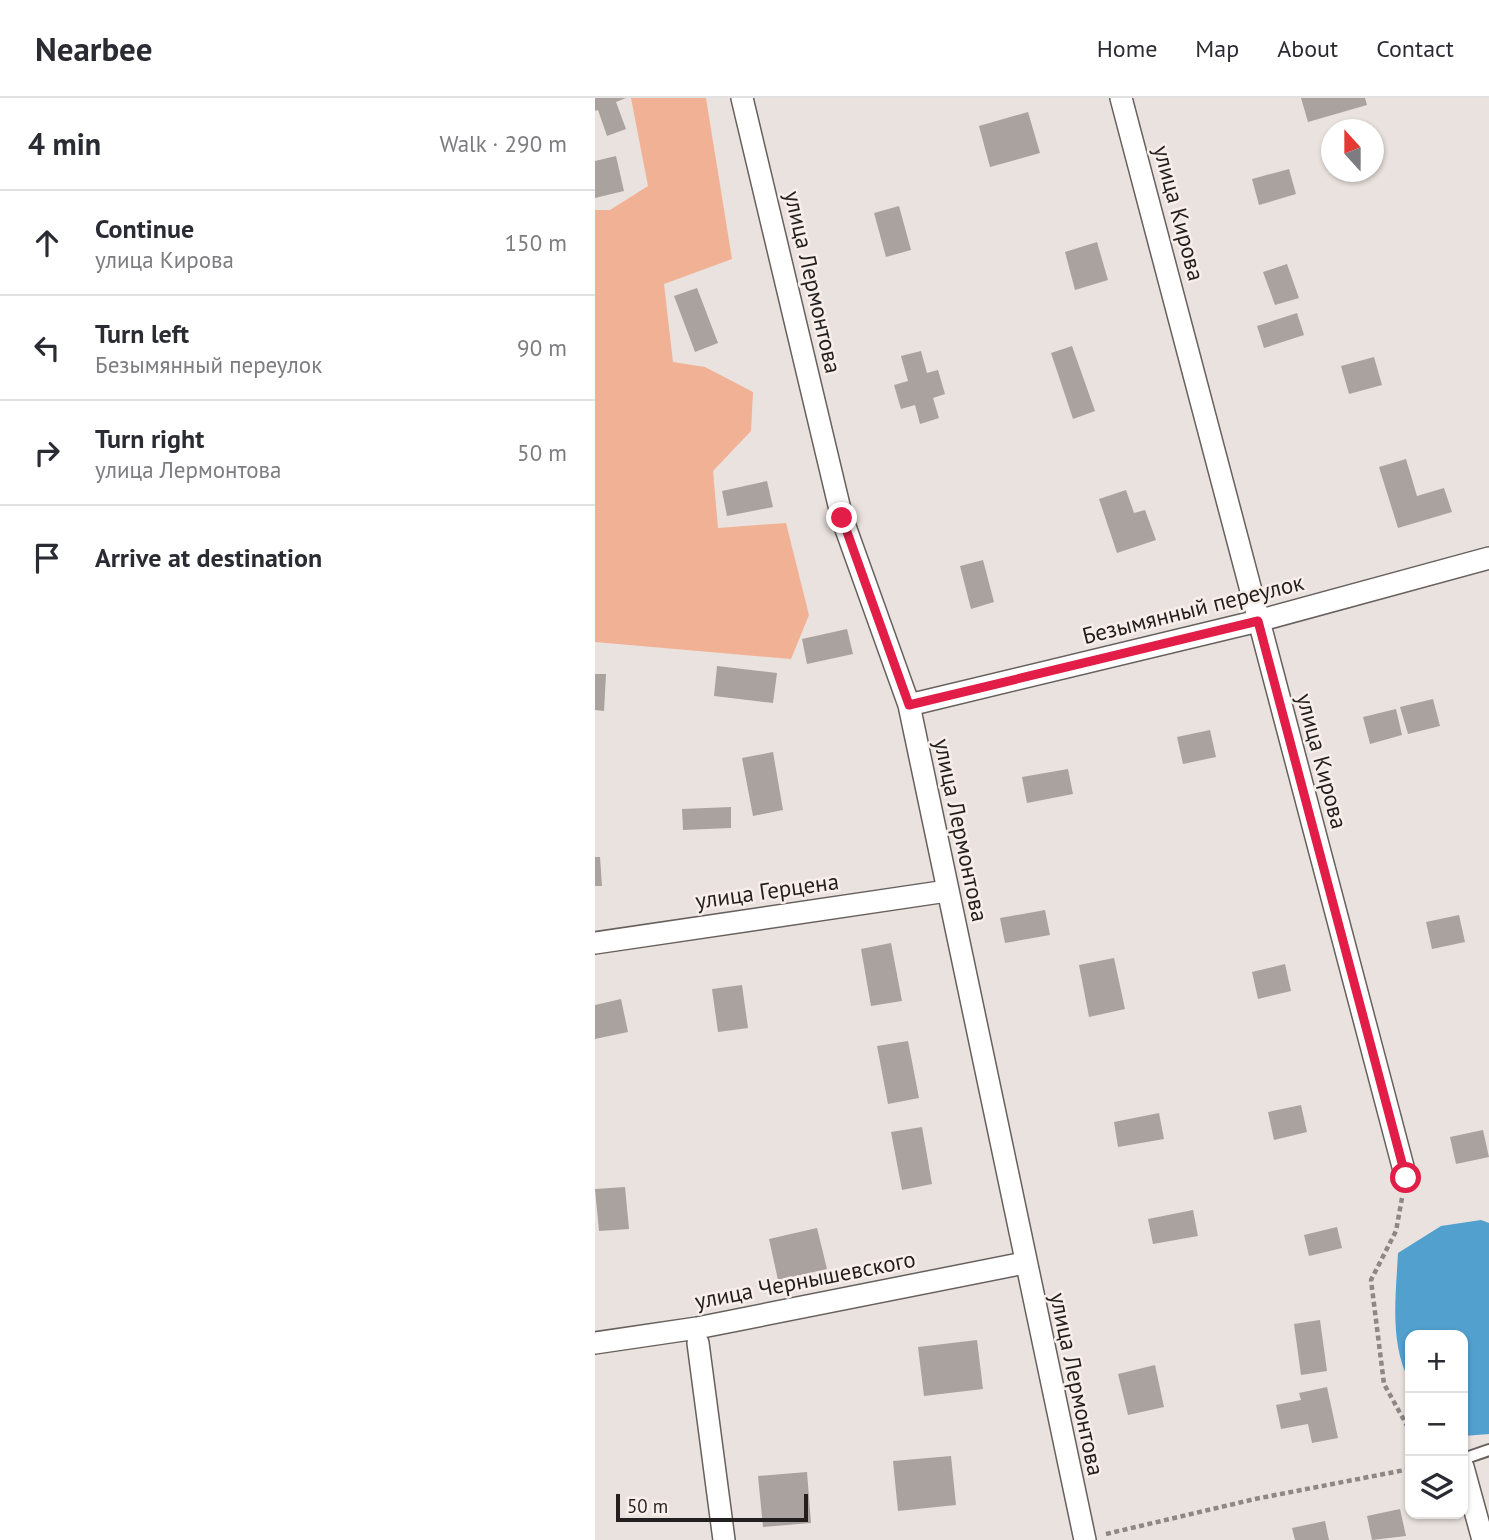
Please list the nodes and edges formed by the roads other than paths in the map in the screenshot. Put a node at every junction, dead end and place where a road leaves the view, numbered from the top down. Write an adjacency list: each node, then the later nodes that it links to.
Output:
1 (743, 98): 5 (street, улица Лермонтова)
2 (1121, 98): 4 (street, улица Кирова)
3 (1489, 558): 4 (street, Безымянный переулок)
4 (1258, 621): 5 (street, Безымянный переулок); 8 (street, улица Кирова)
5 (909, 705): 6 (street, улица Лермонтова)
6 (947, 891): 7 (street, улица Герцена); 9 (street, улица Лермонтова)
7 (595, 943)
8 (1406, 1178)
9 (1024, 1263): 10 (street, улица Чернышевского); 15 (street, улица Лермонтова)
10 (698, 1335): 11 (street, улица Чернышевского); 16 (street)
11 (595, 1343)
12 (1489, 1450): 13 (lane)
13 (1468, 1457)
14 (1468, 1485): 17 (street)
15 (1085, 1539)
16 (725, 1540)
17 (1483, 1540)

